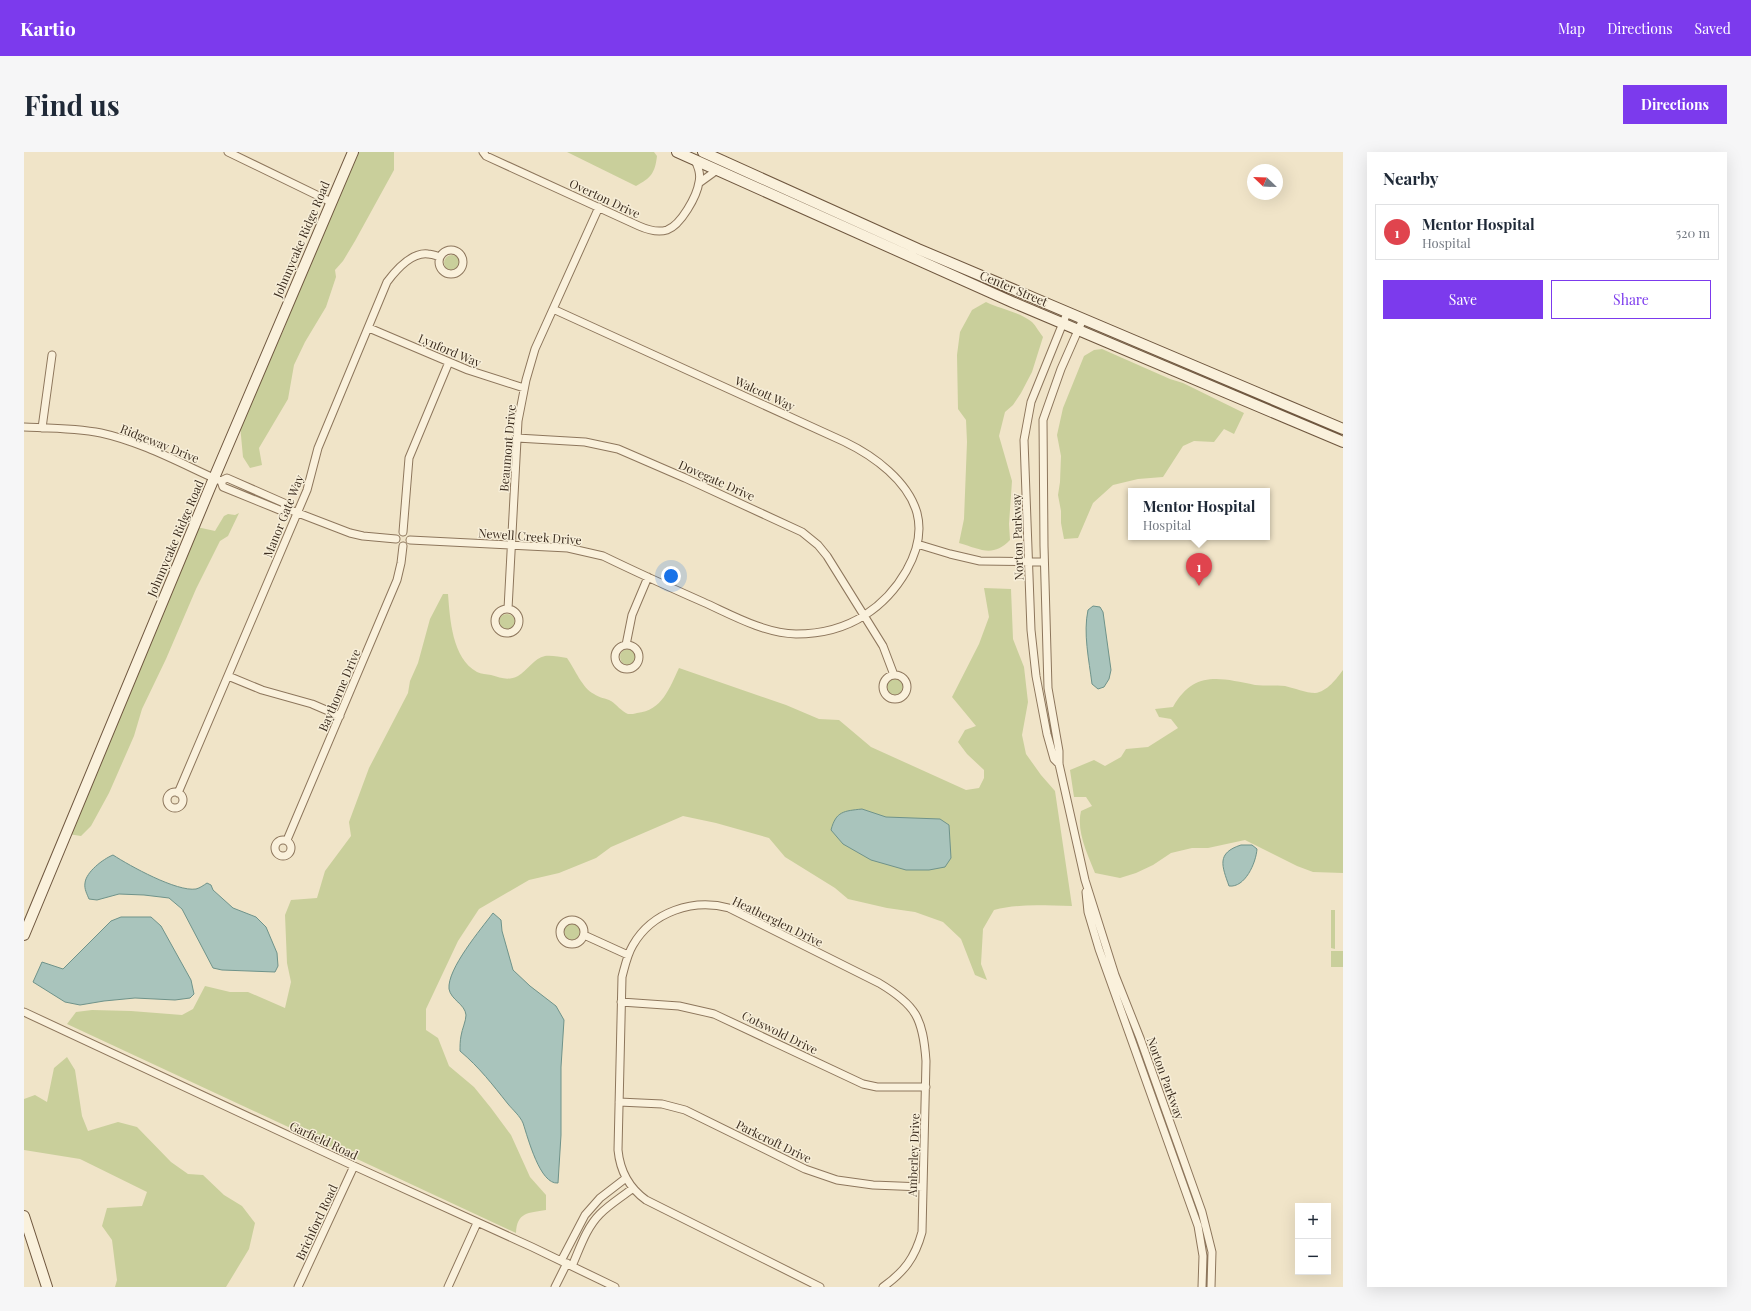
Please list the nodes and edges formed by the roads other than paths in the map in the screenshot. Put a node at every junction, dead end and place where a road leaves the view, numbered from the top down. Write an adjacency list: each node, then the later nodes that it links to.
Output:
1 (228, 152): 9 (street)
2 (352, 152): 9 (main road, Johnnycake Ridge Road)
3 (483, 152): 10 (street, Overton Drive)
4 (677, 152): 6 (main road, Center Street)
5 (703, 152): 12 (main road, Center Street)
6 (695, 160): 7 (main road, Center Street); 8 (street)
7 (717, 170): 8 (street); 13 (main road, Center Street)
8 (699, 182): 10 (street, Overton Drive)
9 (331, 202): 28 (main road, Johnnycake Ridge Road)
10 (598, 208): 14 (street, Beaumont Drive)
11 (440, 257): 18 (street, Manor Gate Way)
12 (1016, 291): 13 (main road); 15 (main road, Center Street)
13 (1012, 302): 17 (main road, Center Street)
14 (552, 309): 22 (street, Beaumont Drive); 33 (street, Walcott Way)
15 (1067, 313): 16 (main road, Center Street); 17 (street, Norton Parkway)
16 (1083, 319): 19 (street, Norton Parkway); 25 (main road, Center Street)
17 (1063, 323): 19 (main road, Center Street); 36 (street, Norton Parkway)
18 (369, 328): 21 (street, Lynford Way); 29 (street, Manor Gate Way)
19 (1078, 329): 27 (main road, Center Street); 37 (street, Norton Parkway)
20 (52, 355): 24 (street)
21 (449, 362): 22 (street, Lynford Way); 30 (street)
22 (524, 388): 26 (street, Beaumont Drive)
23 (24, 427): 24 (street, Ridgeway Drive)
24 (42, 428): 28 (street, Ridgeway Drive)
25 (1343, 429)
26 (517, 438): 34 (street, Beaumont Drive); 40 (street, Dovegate Drive)
27 (1343, 442)
28 (217, 479): 29 (street); 49 (main road, Johnnycake Ridge Road)
29 (297, 512): 31 (street); 43 (street, Manor Gate Way)
30 (403, 532): 31 (street); 32 (street)
31 (396, 539): 35 (street)
32 (410, 540): 34 (street, Newell Creek Drive); 35 (street)
33 (917, 544): 36 (street); 40 (street, Newell Creek Drive)
34 (511, 545): 38 (street, Newell Creek Drive); 39 (street, Beaumont Drive)
35 (403, 546): 44 (street, Baythorne Drive)
36 (1029, 562): 37 (street); 45 (street, Norton Parkway)
37 (1044, 562): 45 (street, Norton Parkway)
38 (648, 577): 40 (street, Newell Creek Drive); 41 (street)
39 (508, 610)
40 (865, 616): 42 (street, Dovegate Drive)
41 (626, 645)
42 (894, 675)
43 (228, 676): 44 (street); 46 (street, Manor Gate Way)
44 (340, 716): 47 (street, Baythorne Drive)
45 (1059, 764): 48 (street, Norton Parkway)
46 (178, 793)
47 (287, 840)
48 (1085, 880): 70 (street, Norton Parkway); 71 (street, Norton Parkway)
49 (24, 935)
50 (584, 935): 51 (street)
51 (628, 955): 52 (street, Heatherglen Drive); 54 (street, Heatherglen Drive)
52 (621, 1002): 55 (street, Cotswold Drive); 56 (street, Heatherglen Drive)
53 (24, 1012): 57 (street, Garfield Road)
54 (913, 1012): 55 (street, Amberley Drive)
55 (926, 1087): 59 (street, Amberley Drive)
56 (619, 1102): 58 (street, Heatherglen Drive); 59 (street, Parkcroft Drive)
57 (354, 1166): 61 (street, Garfield Road); 64 (street, Brichford Road)
58 (629, 1184): 62 (street); 62 (street); 68 (street)
59 (923, 1187): 69 (street, Amberley Drive)
60 (24, 1216): 63 (main road)
61 (477, 1223): 62 (street, Garfield Road); 65 (street)
62 (567, 1263): 66 (street); 67 (street, Garfield Road)
63 (47, 1287)
64 (298, 1287)
65 (448, 1287)
66 (555, 1287)
67 (615, 1287)
68 (820, 1287)
69 (883, 1287)
70 (1202, 1287)
71 (1211, 1287)

